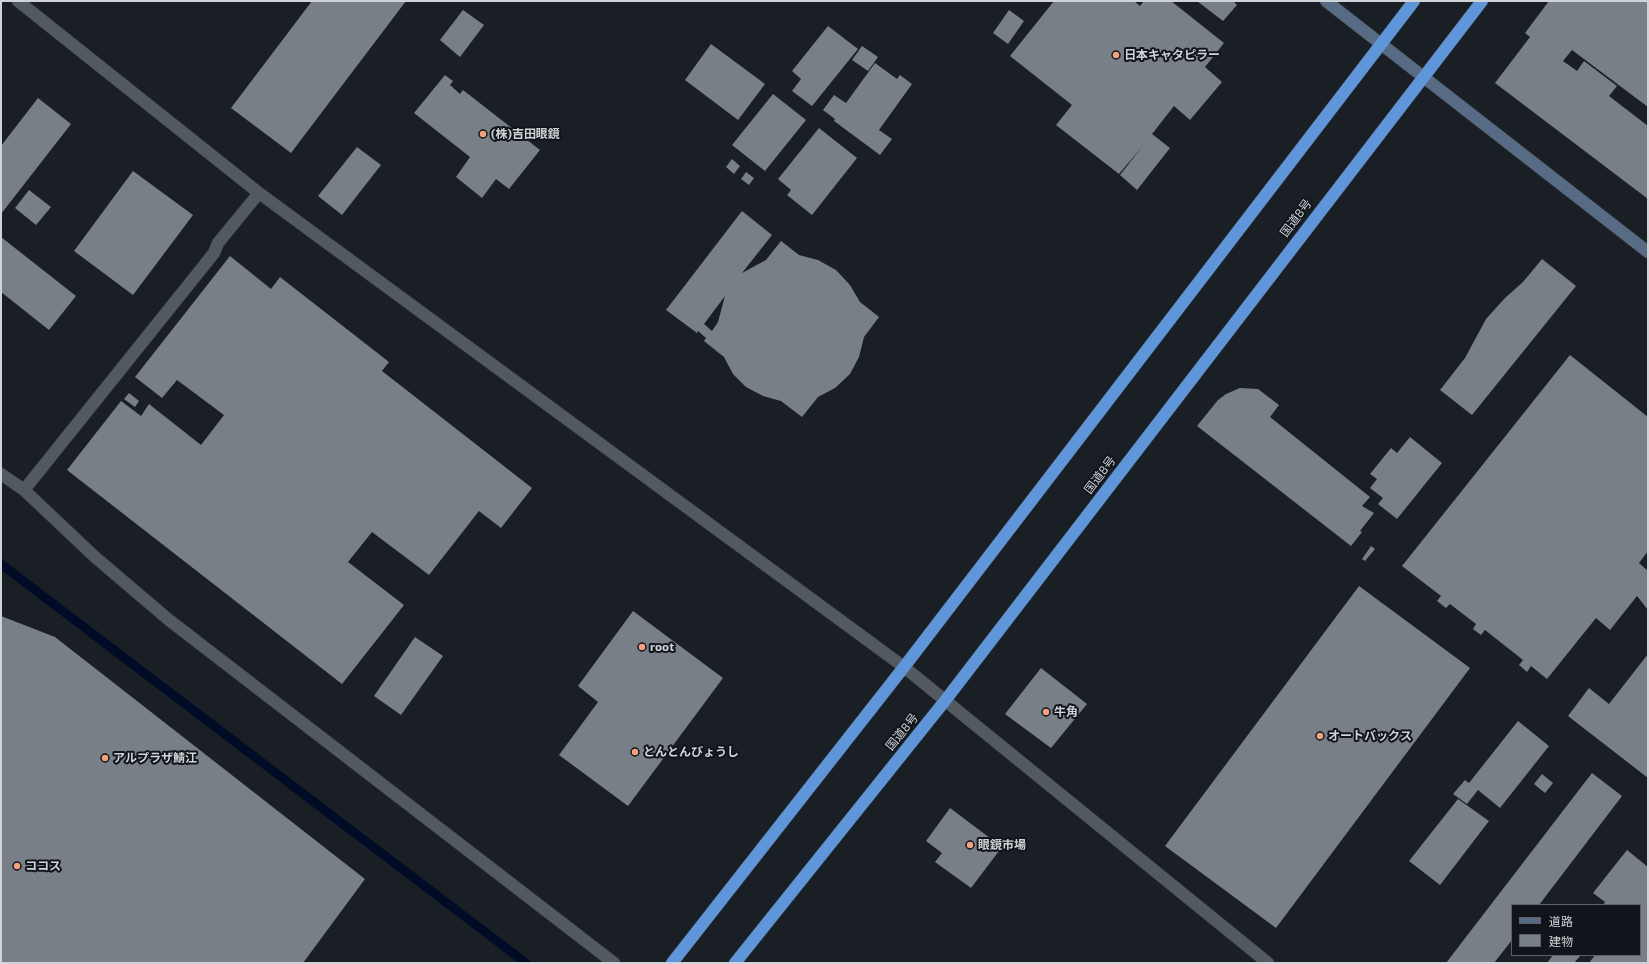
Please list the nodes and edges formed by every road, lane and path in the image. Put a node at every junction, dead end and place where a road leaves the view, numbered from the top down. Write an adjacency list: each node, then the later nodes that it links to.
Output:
1 (18, 1): 7 (street)
2 (1326, 1): 5 (street)
3 (1414, 1): 5 (highway)
4 (1482, 1): 6 (highway, 国道8号)
5 (1381, 43): 6 (street); 11 (highway)
6 (1423, 75): 8 (street); 12 (highway, 国道8号)
7 (259, 193): 10 (street); 11 (street)
8 (1648, 252)
9 (1, 474): 10 (street)
10 (24, 490): 13 (street)
11 (904, 668): 12 (street); 14 (highway)
12 (944, 702): 15 (highway, 国道8号); 16 (street)
13 (614, 963)
14 (672, 963)
15 (735, 963)
16 (1268, 963)

